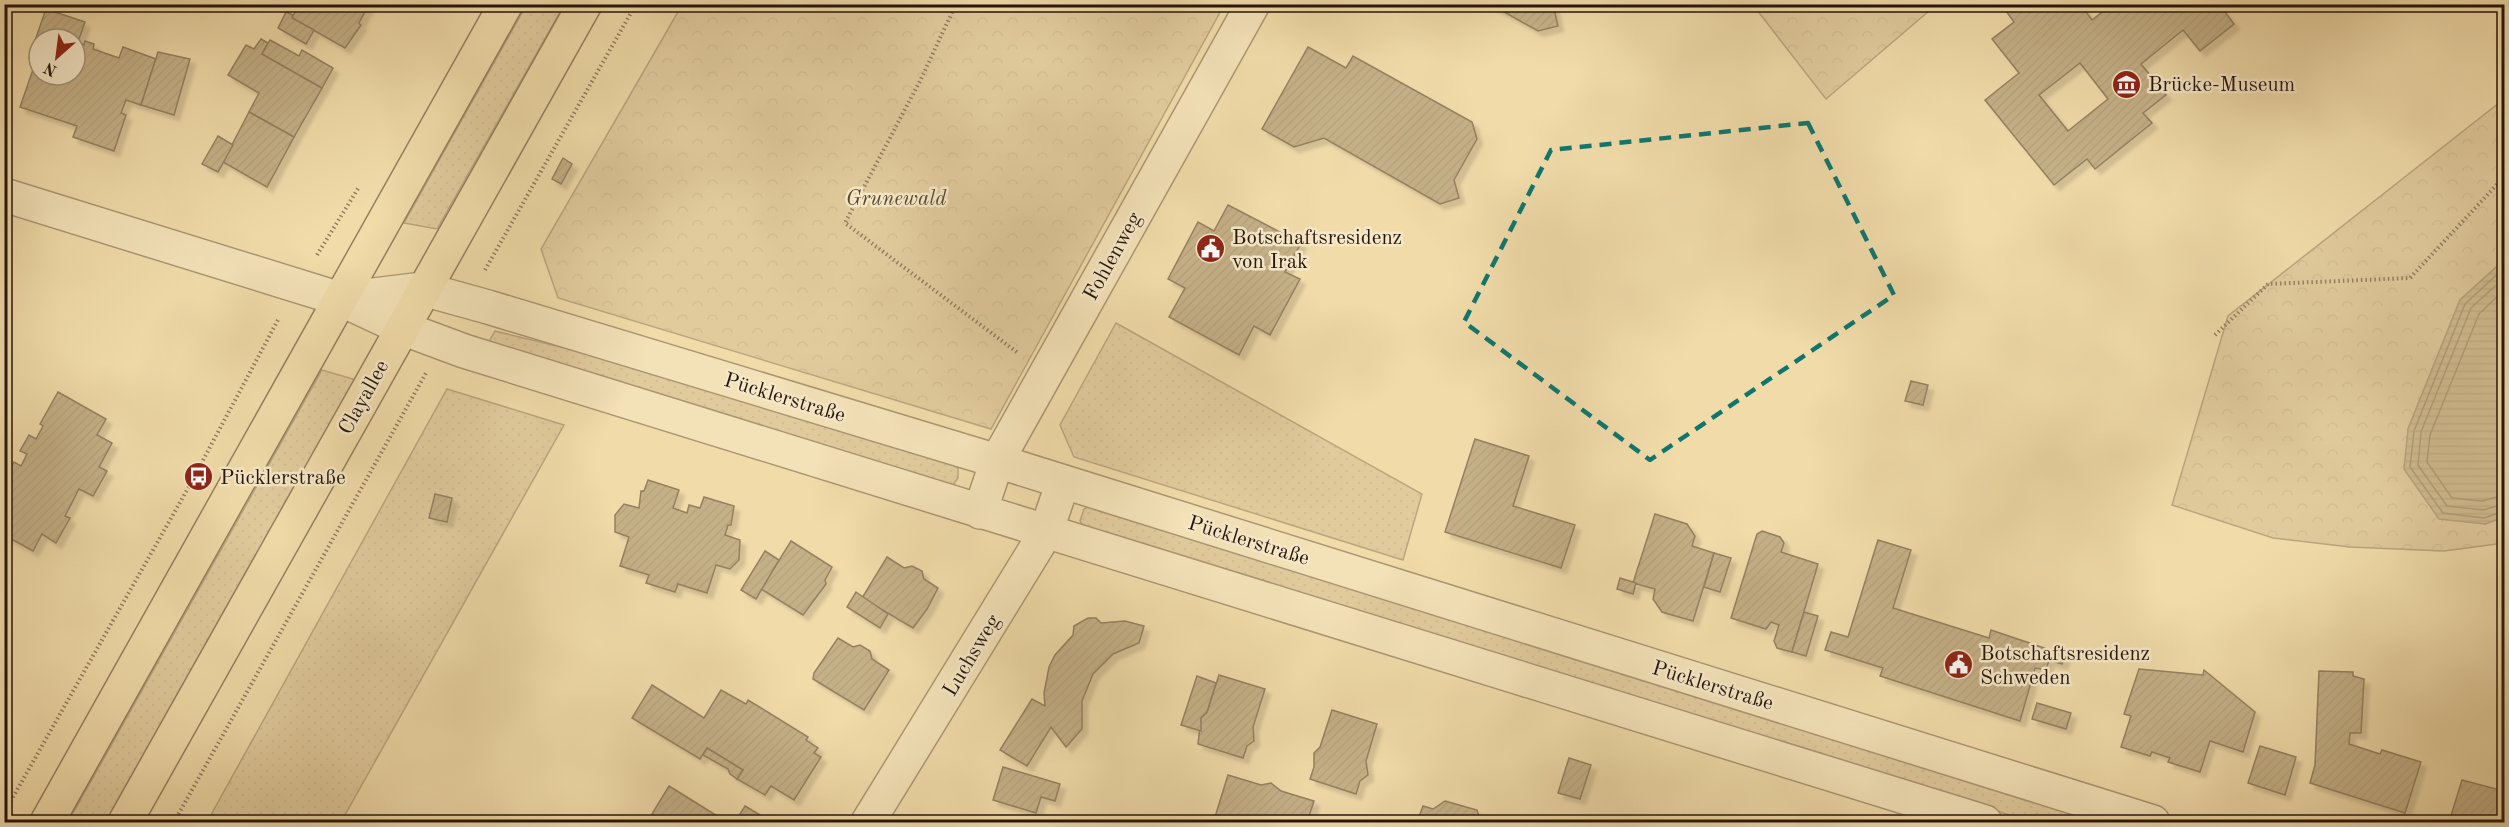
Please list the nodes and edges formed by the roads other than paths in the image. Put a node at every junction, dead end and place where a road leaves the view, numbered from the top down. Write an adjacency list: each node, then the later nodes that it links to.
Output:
1 (506, 4): 6 (main road)
2 (585, 4): 5 (main road, Clayallee)
3 (1253, 4): 8 (street, Fohlenweg)
4 (4, 195): 6 (street, Pücklerstraße)
5 (423, 289): 6 (street, Pücklerstraße); 7 (main road, Clayallee); 8 (street, Pücklerstraße)
6 (340, 299): 7 (street, Pücklerstraße); 12 (main road)
7 (402, 328): 10 (street, Pücklerstraße); 13 (main road, Clayallee)
8 (997, 462): 9 (street, Pücklerstraße); 10 (street, Fohlenweg)
9 (1063, 482): 11 (street, Luchsweg); 16 (street, Pücklerstraße)
10 (980, 512): 11 (street, Pücklerstraße)
11 (1046, 532): 14 (street, Luchsweg); 15 (street, Pücklerstraße)
12 (47, 822)
13 (125, 822)
14 (868, 822)
15 (1985, 822)
16 (2153, 822)

